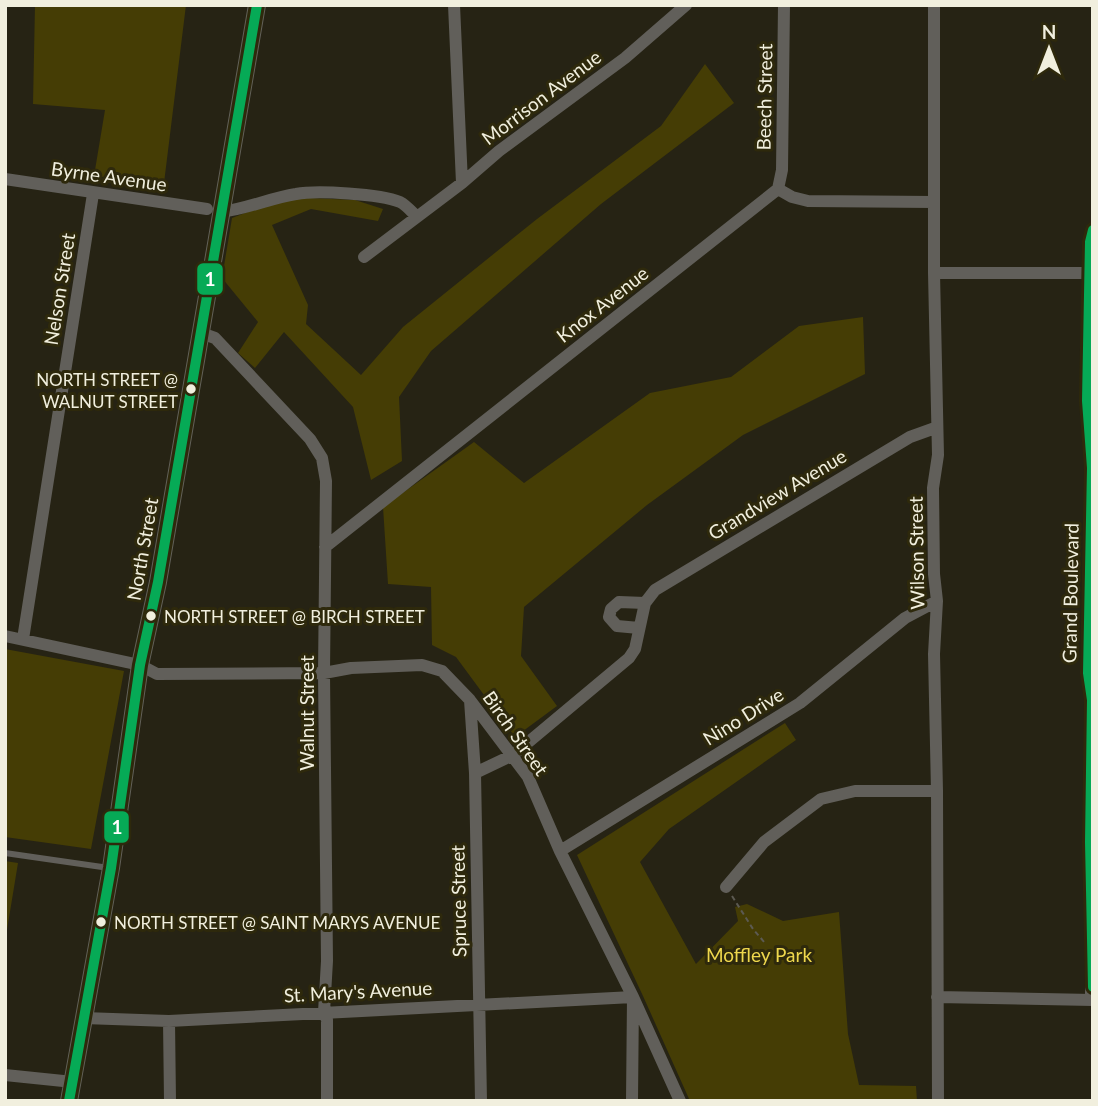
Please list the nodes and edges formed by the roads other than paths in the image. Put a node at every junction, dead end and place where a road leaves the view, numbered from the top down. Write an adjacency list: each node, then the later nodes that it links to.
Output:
1 (257, 5): 11 (main road, North Street)
2 (454, 5): 7 (street)
3 (686, 5): 7 (street, Morrison Avenue)
4 (784, 5): 8 (street, Beech Street)
5 (934, 5): 10 (street, Wilson Street)
6 (5, 179): 9 (street, Byrne Avenue)
7 (462, 183): 12 (street, Morrison Avenue)
8 (778, 189): 10 (street); 22 (street, Knox Avenue)
9 (93, 194): 11 (street, Byrne Avenue); 27 (street, Nelson Street)
10 (934, 202): 17 (street, Wilson Street)
11 (214, 211): 12 (street); 18 (main road, North Street)
12 (416, 216): 15 (street, Morrison Avenue)
13 (1093, 229): 14 (street, Grand Boulevard)
14 (1091, 242): 16 (street, Grand Boulevard)
15 (364, 257)
16 (1090, 272): 17 (street); 19 (street, Grand Boulevard)
17 (934, 273): 20 (street, Wilson Street)
18 (201, 333): 22 (street, Walnut Street); 28 (main road, North Street)
19 (1090, 401): 21 (street, Grand Boulevard)
20 (935, 428): 23 (street, Wilson Street); 24 (street, Grandview Avenue)
21 (1091, 543): 30 (street, Grand Boulevard)
22 (325, 547): 29 (street, Walnut Street)
23 (937, 601): 34 (street, Wilson Street); 36 (street, Nino Drive)
24 (645, 603): 25 (street); 25 (street)
25 (639, 628): 32 (street)
26 (5, 636): 27 (street, Birch Street)
27 (23, 639): 28 (street, Birch Street)
28 (140, 665): 29 (street, Birch Street); 38 (main road, North Street)
29 (324, 673): 31 (street, Birch Street); 44 (street, Walnut Street)
30 (1092, 700): 35 (street, Grand Boulevard)
31 (470, 701): 32 (street, Birch Street); 33 (street, Spruce Street)
32 (513, 755): 33 (street); 36 (street, Birch Street)
33 (475, 773): 43 (street, Spruce Street)
34 (937, 791): 39 (street); 41 (street, Wilson Street)
35 (1091, 842): 42 (street, Grand Boulevard)
36 (560, 851): 40 (street, Birch Street)
37 (5, 853): 38 (lane)
38 (111, 868): 45 (main road, North Street)
39 (726, 887)
40 (633, 997): 43 (street, St. Mary's Avenue); 53 (street); 54 (street, Birch Street)
41 (937, 997): 42 (street); 55 (street, Wilson Street)
42 (1092, 1000)
43 (480, 1004): 44 (street, St. Mary's Avenue); 52 (street, Spruce Street)
44 (324, 1012): 46 (street, St. Mary's Avenue); 51 (street, Walnut Street)
45 (84, 1018): 46 (street, St. Mary's Avenue); 48 (main road, North Street)
46 (169, 1021): 50 (street)
47 (5, 1075): 48 (street)
48 (73, 1082): 49 (main road, North Street)
49 (69, 1101)
50 (170, 1101)
51 (327, 1101)
52 (481, 1101)
53 (632, 1101)
54 (680, 1101)
55 (937, 1101)

